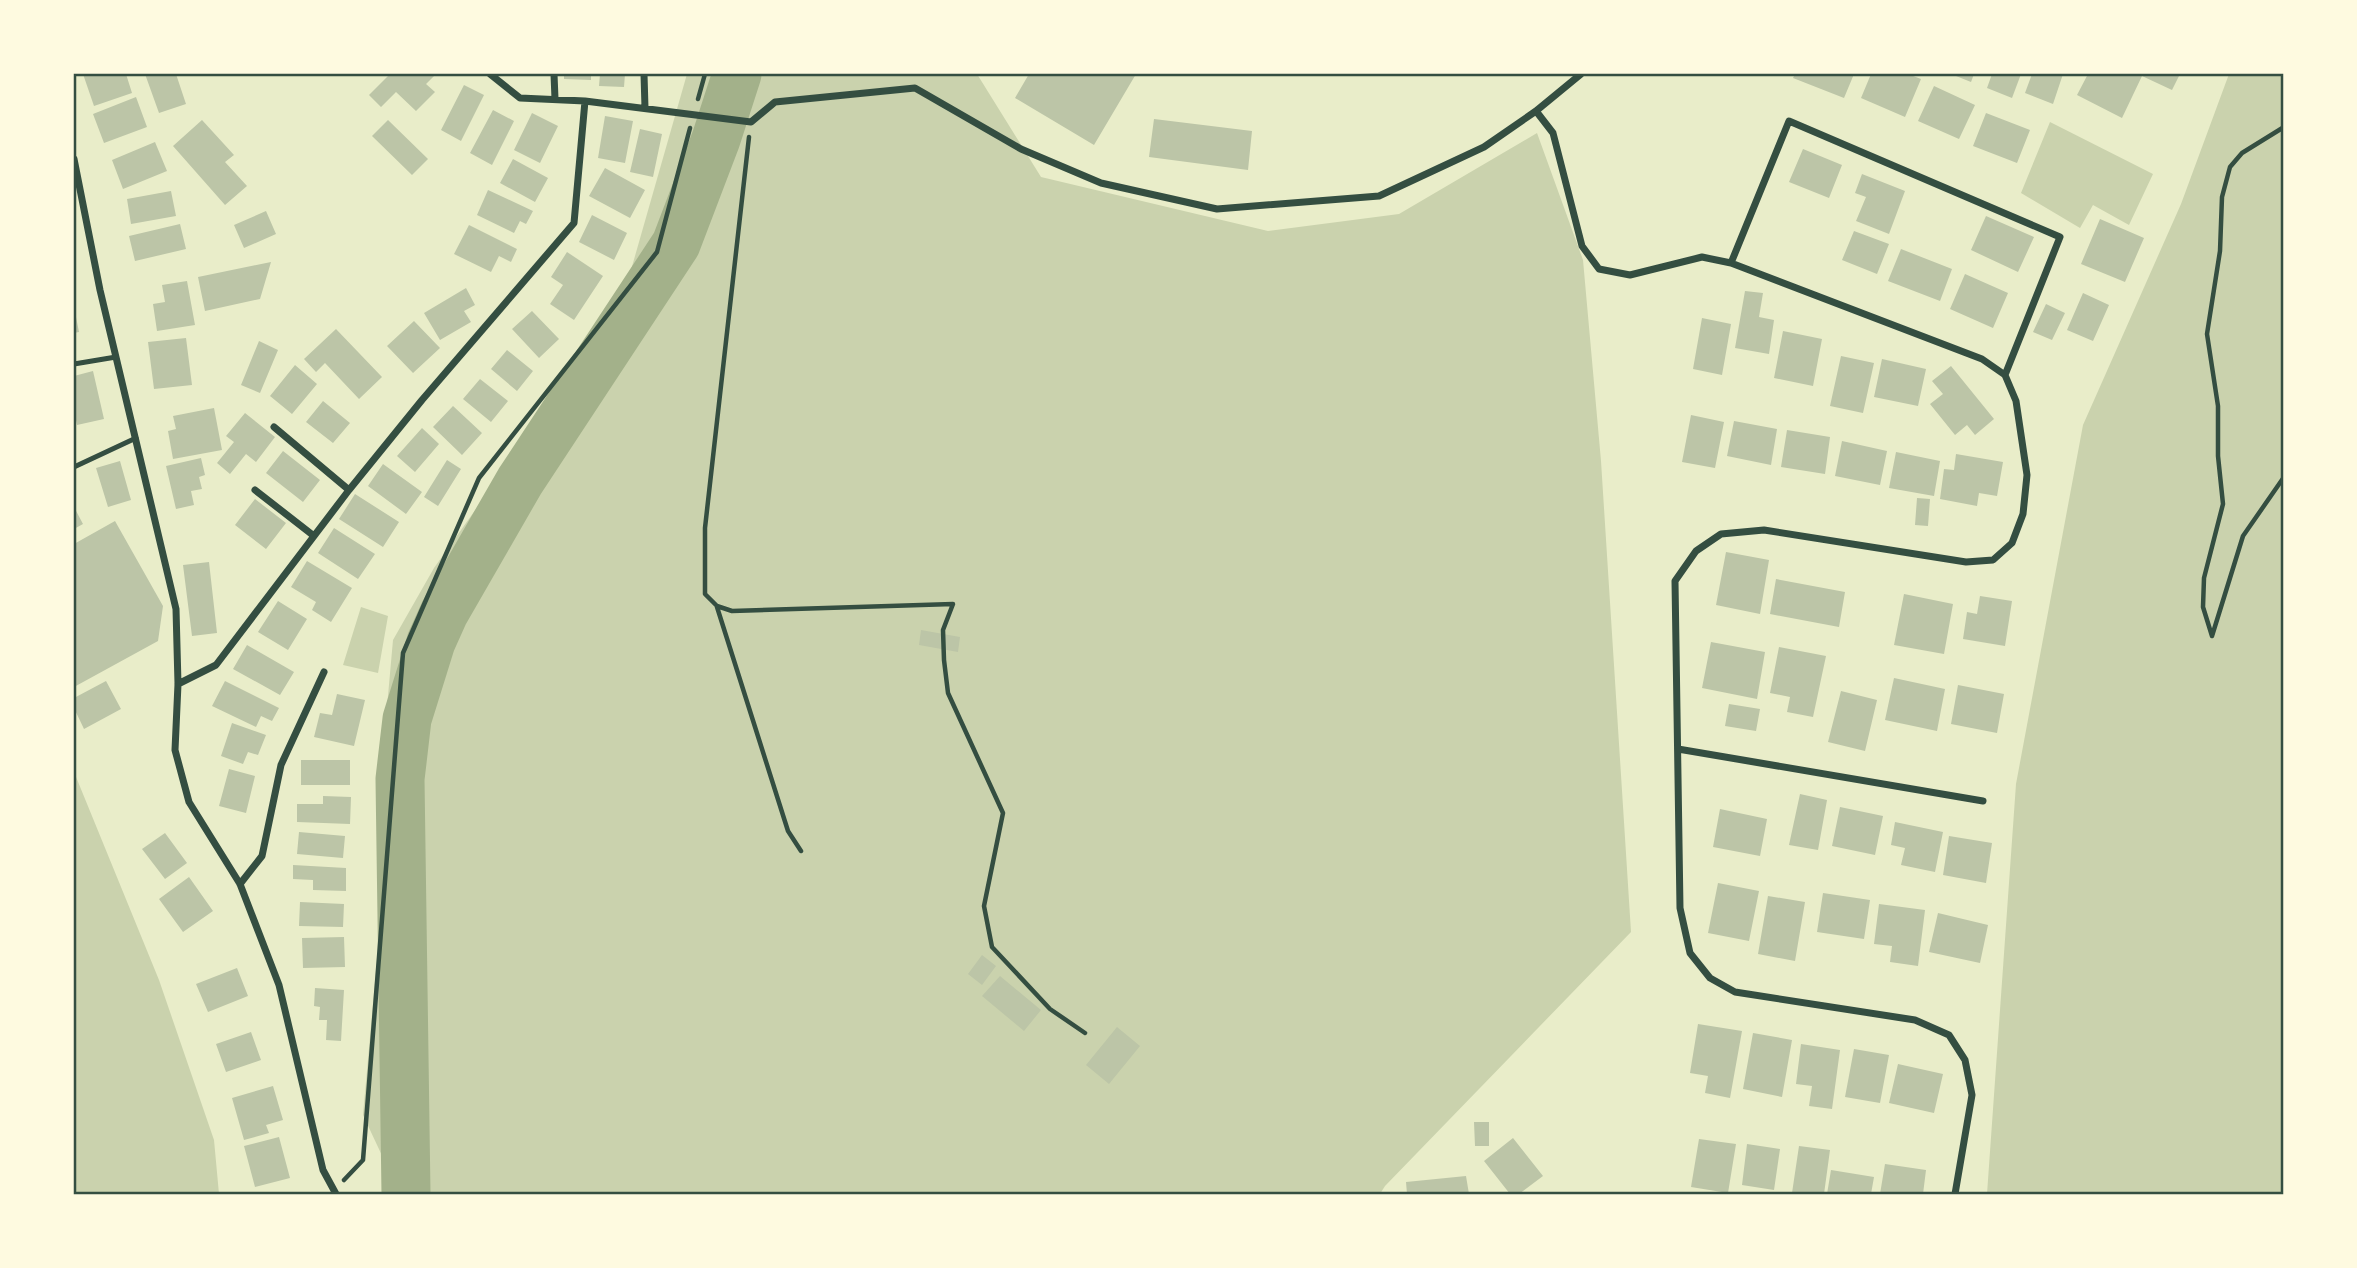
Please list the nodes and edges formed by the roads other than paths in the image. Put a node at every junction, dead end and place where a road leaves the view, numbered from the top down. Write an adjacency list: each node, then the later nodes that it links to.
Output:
1 (490, 74): 5 (street)
2 (554, 74): 5 (street)
3 (644, 74): 7 (street)
4 (1581, 74): 8 (street)
5 (555, 99): 6 (street)
6 (585, 101): 7 (street); 19 (street)
7 (645, 108): 8 (street)
8 (1536, 111): 11 (street)
9 (74, 159): 10 (street)
10 (75, 173): 12 (street)
11 (1731, 262): 14 (street); 14 (street)
12 (116, 357): 13 (lane); 16 (street)
13 (74, 364)
14 (2005, 375): 23 (street)
15 (274, 427): 19 (street)
16 (136, 438): 17 (lane); 22 (street)
17 (74, 467)
18 (255, 489): 20 (street)
19 (349, 490): 20 (street)
20 (314, 536): 22 (street)
21 (324, 672): 25 (street)
22 (178, 684): 25 (street)
23 (1678, 749): 24 (street); 27 (street)
24 (1983, 801)
25 (240, 884): 26 (street)
26 (335, 1192)
27 (1955, 1195)

